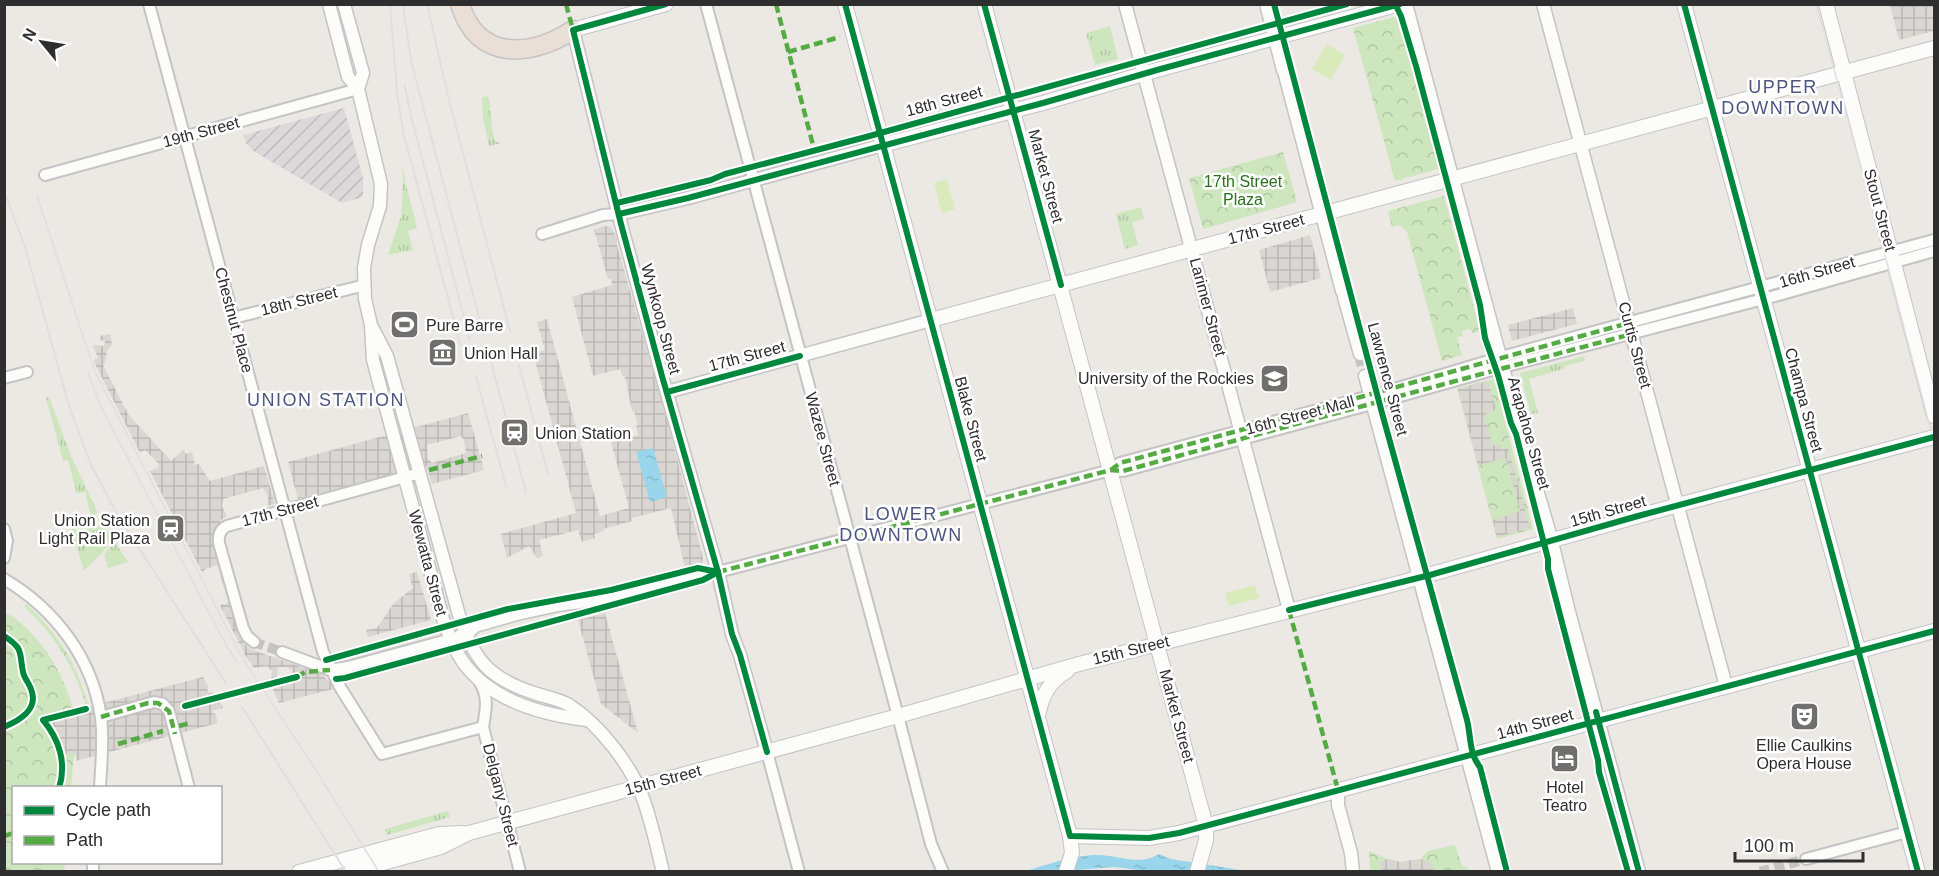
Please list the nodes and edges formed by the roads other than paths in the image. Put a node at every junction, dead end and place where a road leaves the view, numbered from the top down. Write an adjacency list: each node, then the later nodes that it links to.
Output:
1 (149, 4): 25 (street, Chestnut Place)
2 (344, 4): 17 (street, Wewatta Street)
3 (666, 4): 16 (main road)
4 (706, 4): 30 (street, Wazee Street)
5 (845, 4): 27 (main road, Blake Street)
6 (984, 4): 24 (main road, Market Street)
7 (1125, 4): 20 (street, Larimer Street)
8 (1266, 4): 18 (street, Lawrence Street)
9 (1400, 4): 18 (main road, 18th Street)
10 (1406, 4): 29 (street, Arapahoe Street)
11 (1543, 4): 26 (street, Curtis Street)
12 (1684, 4): 23 (main road, Champa Street)
13 (1826, 4): 21 (main road, Stout Street)
14 (329, 5): 17 (street); 22 (street, Wewatta Street)
15 (462, 11): 16 (highway)
16 (573, 30): 31 (street, Wynkoop Street)
17 (352, 35): 22 (street, Wewatta Street)
18 (1275, 38): 20 (main road, 18th Street); 32 (street, Lawrence Street)
19 (1935, 48): 21 (main road, 17th Street)
20 (1144, 73): 24 (main road, 18th Street); 35 (street, Larimer Street)
21 (1844, 73): 23 (main road, 17th Street); 37 (main road, Stout Street)
22 (358, 89): 25 (street, 19th Street); 38 (street, Wewatta Street)
23 (1711, 108): 26 (main road, 17th Street); 40 (main road, Champa Street)
24 (1014, 110): 27 (main road, 18th Street); 39 (main road, Market Street)
25 (184, 136): 28 (street, 19th Street); 41 (street, Chestnut Place)
26 (1580, 144): 29 (main road, 17th Street); 44 (street, Curtis Street)
27 (883, 145): 30 (street, 18th Street); 42 (main road, Blake Street)
28 (45, 175)
29 (1453, 178): 32 (main road, 17th Street); 47 (street, Arapahoe Street)
30 (753, 179): 31 (street, 18th Street); 46 (street, Wazee Street)
31 (620, 214): 33 (street, 18th Street); 51 (street, Wynkoop Street)
32 (1322, 214): 35 (main road, 17th Street); 45 (street, Lawrence Street)
33 (542, 234)
34 (1935, 240): 37 (street, 16th Street)
35 (1192, 249): 39 (main road, 17th Street); 54 (street, Larimer Street)
36 (1935, 251): 37 (street, 16th Street)
37 (1892, 256): 40 (street, 16th Street); 53 (main road, Stout Street)
38 (364, 285): 41 (street, 18th Street); 43 (street, Wewatta Street)
39 (1061, 285): 42 (main road, 17th Street); 56 (main road, Market Street)
40 (1762, 293): 44 (street, 16th Street); 57 (main road, Champa Street)
41 (233, 318): 62 (street, Chestnut Place)
42 (931, 320): 46 (street, 17th Street); 60 (main road, Blake Street)
43 (371, 325): 58 (street, Wewatta Street); 59 (street, Wewatta Street)
44 (1631, 328): 47 (street, 16th Street Mall); 61 (street, Curtis Street)
45 (1360, 354)
46 (800, 356): 51 (street, 17th Street); 64 (street, Wazee Street)
47 (1502, 362): 52 (street, 16th Street Mall); 65 (street, Arapahoe Street)
48 (27, 372): 50 (street)
49 (1365, 376): 52 (street, Lawrence Street)
50 (4, 378)
51 (667, 392): 67 (street, Wynkoop Street)
52 (1372, 400): 54 (street, 16th Street Mall); 68 (street, Lawrence Street)
53 (1935, 416)
54 (1242, 434): 56 (street, 16th Street Mall); 70 (street, Larimer Street)
55 (1935, 437): 57 (main road, 15th Street)
56 (1111, 470): 60 (street, 16th Street Mall); 75 (main road, Market Street)
57 (1809, 470): 61 (main road, 15th Street); 76 (main road, Champa Street)
58 (420, 473): 59 (street, 17th Street); 72 (street, Wewatta Street)
59 (404, 477): 62 (street, 17th Street); 74 (street, Wewatta Street)
60 (980, 503): 64 (street, 16th Street Mall); 81 (main road, Blake Street)
61 (1678, 505): 65 (main road, 15th Street); 82 (street, Curtis Street)
62 (285, 510): 73 (street, 17th Street); 79 (street, Chestnut Place)
63 (4, 529): 66 (street)
64 (850, 537): 67 (street, 16th Street Mall); 84 (street, Wazee Street)
65 (1552, 541): 68 (main road, 15th Street); 88 (street, Arapahoe Street)
66 (4, 558)
67 (718, 572): 72 (street); 90 (street, Wynkoop Street)
68 (1419, 577): 70 (main road, 15th Street); 91 (street, Lawrence Street)
69 (4, 579): 85 (street)
70 (1289, 610): 75 (main road, 15th Street)
71 (1935, 631): 76 (main road, 14th Street)
72 (466, 635): 74 (street); 87 (street, Wewatta Street)
73 (250, 639)
74 (451, 639): 79 (street); 80 (street, Wewatta Street)
75 (1157, 644): 78 (main road, 15th Street); 97 (main road, Market Street)
76 (1858, 651): 82 (main road, 14th Street); 98 (main road, Champa Street)
77 (282, 652): 79 (street)
78 (1079, 663): 81 (main road, 15th Street); 86 (main road)
79 (330, 670): 89 (street, Chestnut Place)
80 (475, 676): 83 (street, Wewatta Street); 89 (street, Delgany Street)
81 (1027, 679): 84 (main road, 15th Street); 86 (main road, Blake Street)
82 (1726, 686): 88 (main road, 14th Street)
83 (513, 701): 87 (street, Wewatta Street); 89 (street)
84 (898, 716): 90 (main road, 15th Street); 107 (street, Wazee Street)
85 (101, 717): 92 (street); 93 (street)
86 (1038, 719): 100 (main road, Blake Street)
87 (587, 720): 94 (street, Wewatta Street)
88 (1598, 721): 91 (main road, 14th Street); 112 (street, Arapahoe Street)
89 (484, 722): 96 (street, Delgany Street)
90 (767, 752): 94 (main road, 15th Street); 106 (street, Wynkoop Street)
91 (1466, 756): 95 (main road, 14th Street); 111 (street, Lawrence Street)
92 (100, 786)
93 (188, 786)
94 (638, 787): 96 (main road, 15th Street); 105 (street, Wewatta Street)
95 (1338, 790): 97 (main road, 14th Street); 110 (street)
96 (508, 823): 99 (main road, 15th Street); 104 (street, Delgany Street)
97 (1206, 826): 100 (main road, 14th Street); 109 (main road, Market Street)
98 (1907, 832): 101 (street); 113 (main road, Champa Street)
99 (469, 833): 102 (main road, 15th Street); 103 (main road, 15th Street)
100 (1071, 842): 108 (main road, Blake Street)
101 (1806, 859)
102 (299, 872)
103 (350, 872)
104 (520, 872)
105 (663, 872)
106 (799, 872)
107 (943, 872)
108 (1066, 872)
109 (1197, 872)
110 (1353, 872)
111 (1498, 872)
112 (1640, 872)
113 (1918, 872)

